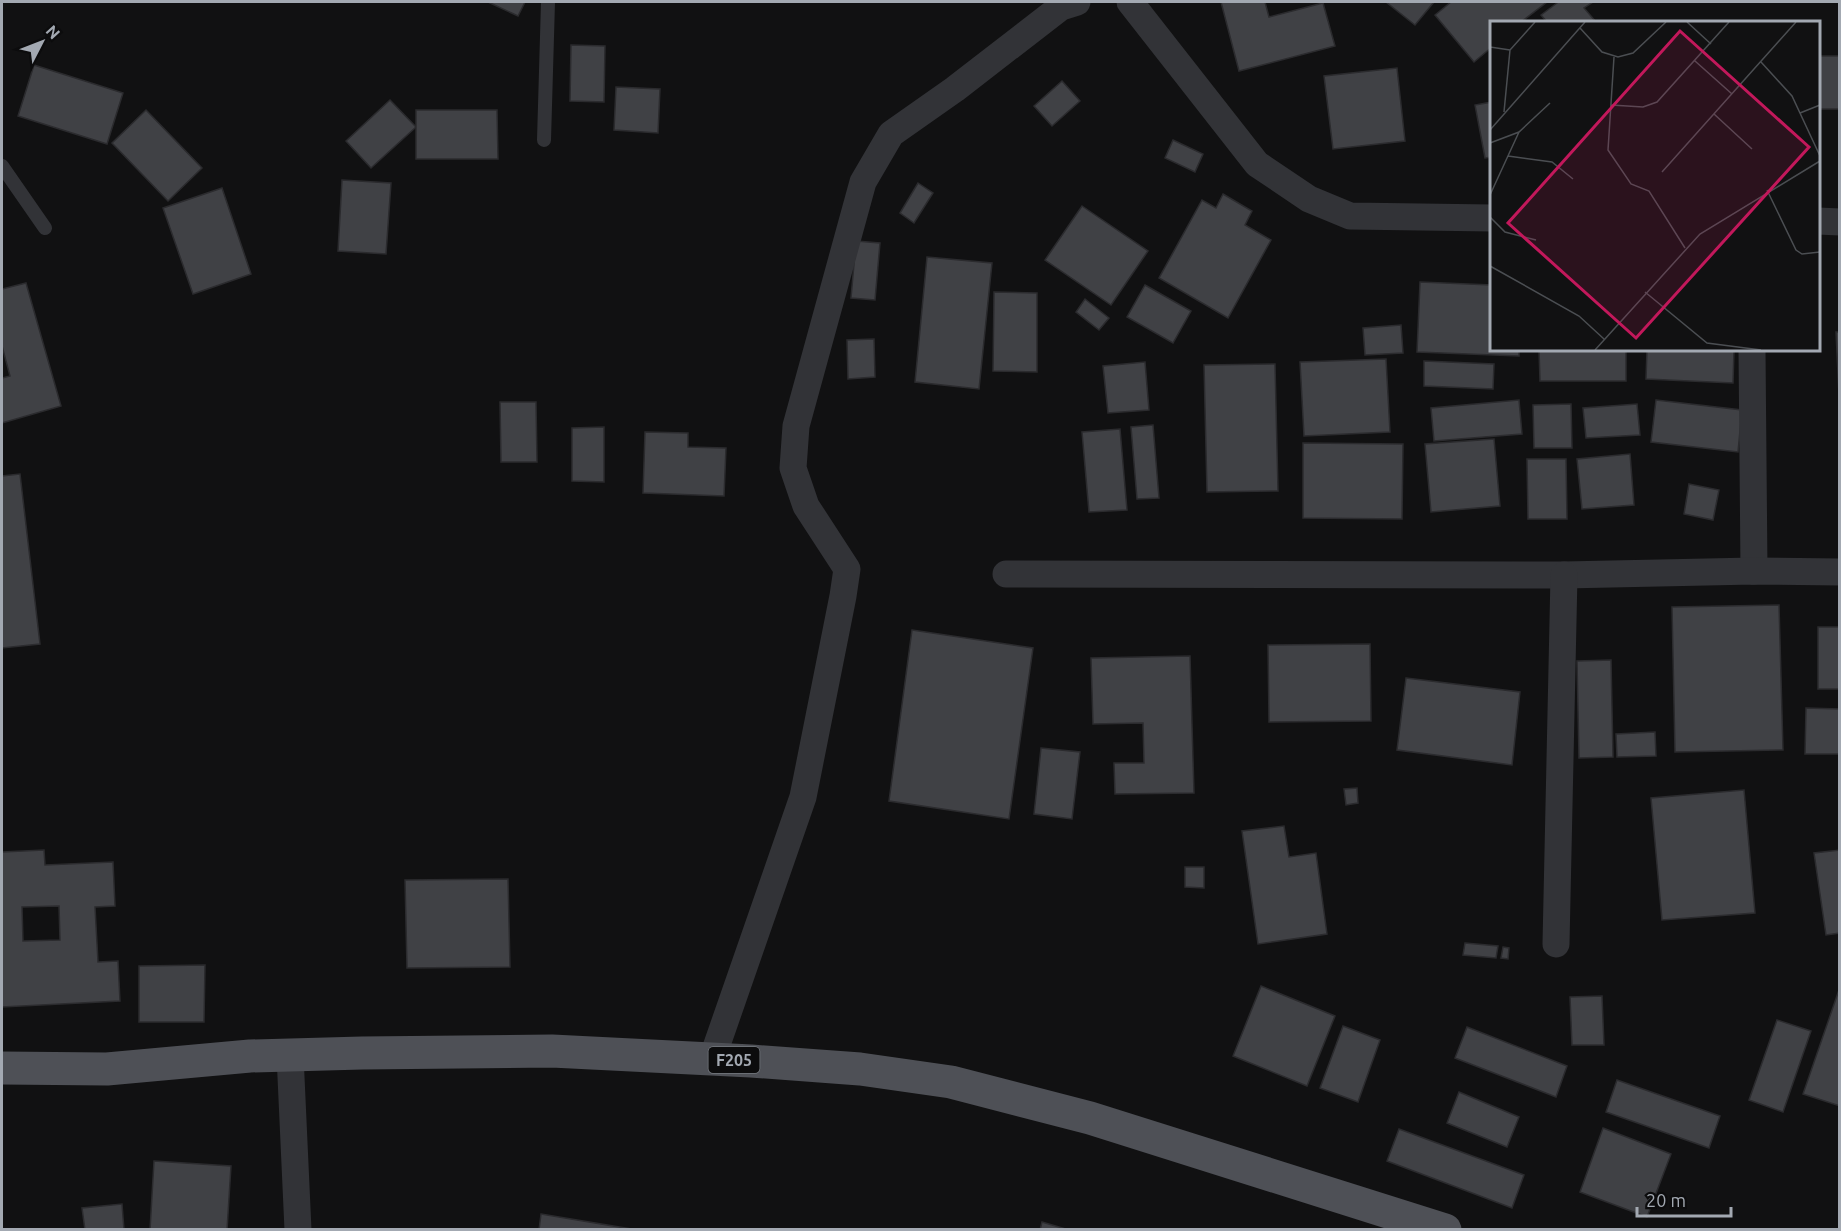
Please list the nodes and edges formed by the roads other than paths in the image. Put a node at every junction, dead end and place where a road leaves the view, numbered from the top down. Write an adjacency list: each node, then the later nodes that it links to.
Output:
1 (548, 2): 4 (lane)
2 (1077, 2): 17 (street)
3 (1130, 2): 6 (street)
4 (544, 140)
5 (2, 166): 9 (lane)
6 (1490, 218)
7 (1820, 221): 8 (street)
8 (1839, 222)
9 (45, 228)
10 (1752, 351): 11 (street)
11 (1754, 571): 12 (street); 14 (street)
12 (1839, 573)
13 (1006, 574): 14 (street)
14 (1564, 575): 15 (street)
15 (1556, 944)
16 (290, 1055): 17 (main road, F205); 18 (main road, F205); 20 (street)
17 (712, 1059): 19 (main road, F205)
18 (2, 1068)
19 (1412, 1225): 21 (main road, F205)
20 (298, 1230)
21 (1445, 1230)

